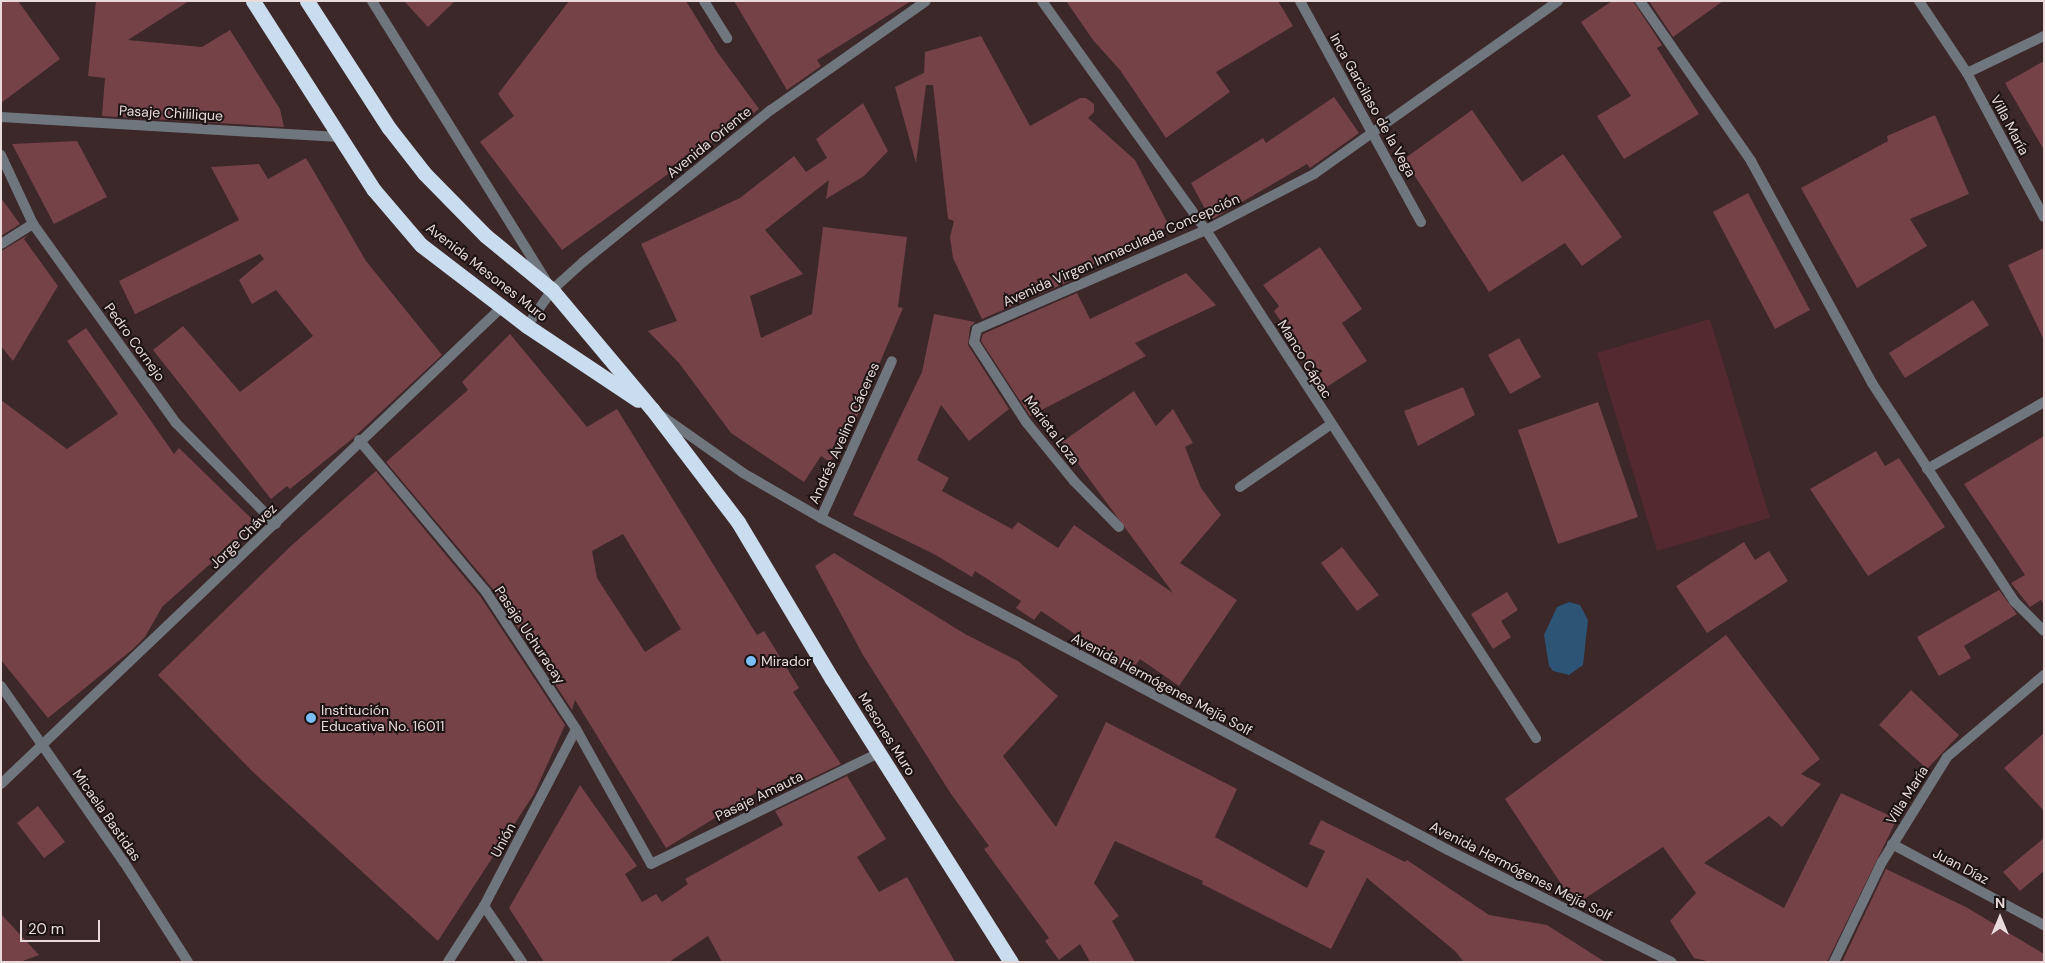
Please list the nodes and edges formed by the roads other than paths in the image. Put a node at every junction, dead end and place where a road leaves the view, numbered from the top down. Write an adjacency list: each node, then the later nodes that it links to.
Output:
1 (254, 1): 16 (highway, Avenida Mesones Muro)
2 (308, 1): 23 (highway, Mesones Muro)
3 (372, 1): 23 (street)
4 (704, 1): 12 (street)
5 (926, 1): 23 (street, Avenida Oriente)
6 (1042, 1): 21 (street, Manco Cápac)
7 (1300, 1): 15 (street, Inca Garcilaso de la Vega)
8 (1558, 1): 15 (street, Avenida Virgen Inmaculada Concepción)
9 (1640, 1): 32 (street)
10 (1919, 1): 13 (street, Villa María)
11 (2044, 36): 13 (street)
12 (727, 38)
13 (1967, 73): 18 (street, Villa María)
14 (1, 117): 16 (street, Pasaje Chililique)
15 (1374, 135): 19 (street, Inca Garcilaso de la Vega); 21 (street, Avenida Virgen Inmaculada Concepción)
16 (339, 137): 24 (highway, Avenida Mesones Muro)
17 (1, 155): 20 (street, Pedro Cornejo)
18 (2044, 217)
19 (1421, 222)
20 (33, 224): 22 (street); 35 (street, Pedro Cornejo)
21 (1206, 230): 26 (street, Avenida Virgen Inmaculada Concepción); 30 (street, Manco Cápac)
22 (1, 244)
23 (552, 290): 25 (street, Avenida Oriente); 29 (highway, Mesones Muro)
24 (502, 306): 25 (highway, Avenida Mesones Muro); 31 (street, Jorge Chávez)
25 (526, 326): 29 (highway, Avenida Mesones Muro)
26 (974, 342): 36 (street, Marieta Loza)
27 (892, 361): 34 (street, Andrés Avelino Cáceres)
28 (2044, 402): 32 (street)
29 (652, 409): 34 (street, Avenida Hermógenes Mejía Solf); 43 (highway, Mesones Muro)
30 (1330, 425): 33 (street); 41 (street, Manco Cápac)
31 (359, 440): 35 (street, Jorge Chávez); 40 (street, Pasaje Uchuracay)
32 (1928, 469): 37 (street)
33 (1240, 487)
34 (821, 518): 53 (street, Avenida Hermógenes Mejía Solf)
35 (276, 524): 42 (street, Jorge Chávez)
36 (1119, 527)
37 (2044, 631)
38 (2044, 675): 45 (street, Villa María)
39 (1, 686): 42 (street, Micaela Bastidas)
40 (576, 729): 46 (street, Pasaje Uchuracay); 47 (street, Unión)
41 (1536, 738)
42 (41, 745): 44 (street, Jorge Chávez); 49 (street, Micaela Bastidas)
43 (879, 753): 46 (street, Pasaje Amauta); 52 (highway, Mesones Muro)
44 (1, 784)
45 (1892, 844): 48 (street, Juan Díaz); 54 (street, Villa María)
46 (651, 864)
47 (484, 906): 50 (street, Unión); 51 (street)
48 (2044, 925)
49 (188, 962)
50 (448, 962)
51 (522, 962)
52 (1011, 962)
53 (1672, 962)
54 (1834, 962)

